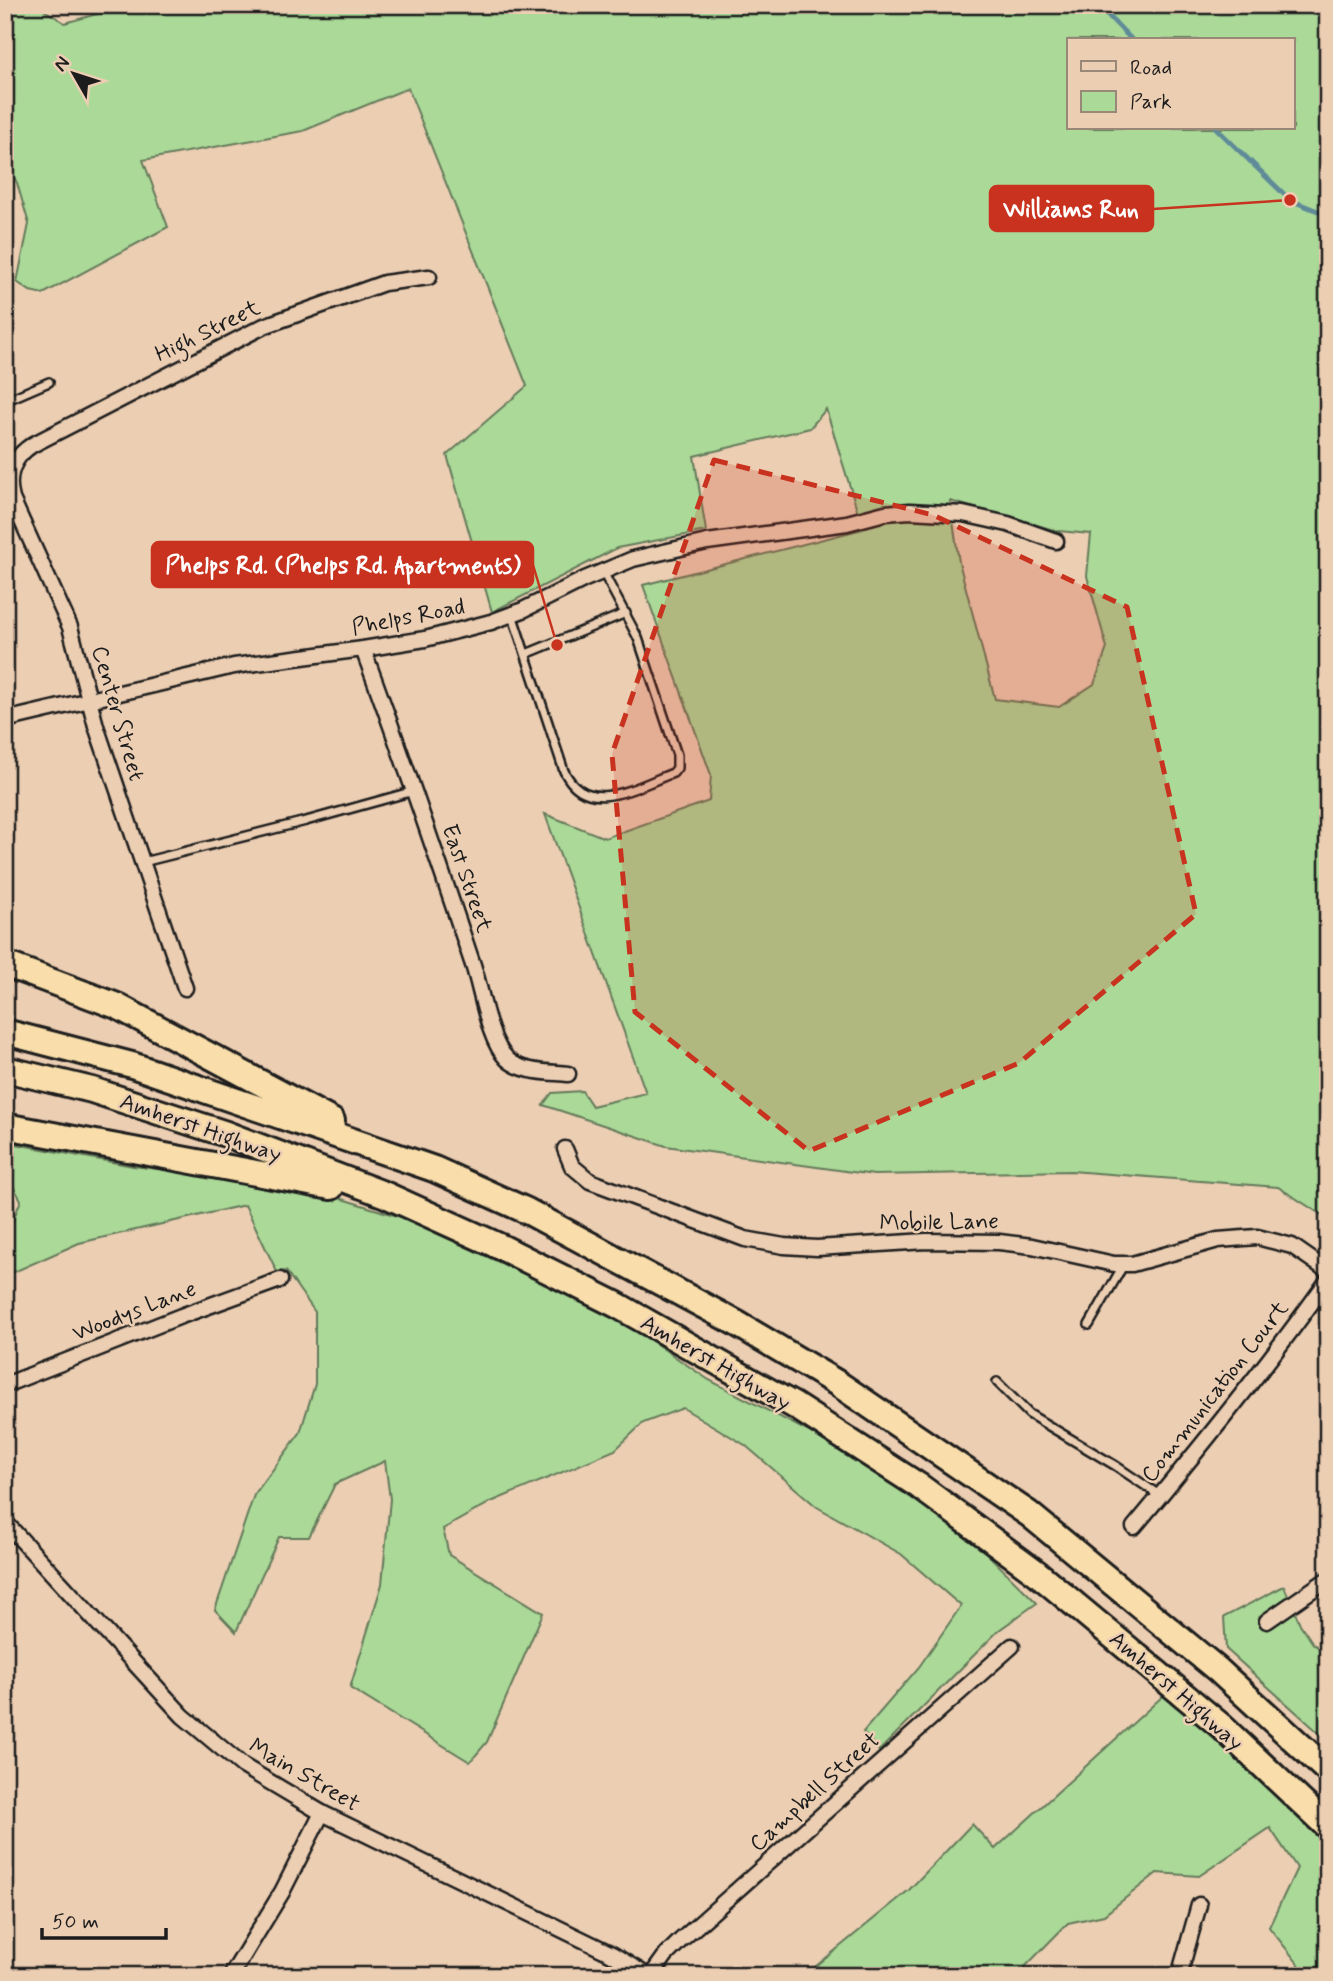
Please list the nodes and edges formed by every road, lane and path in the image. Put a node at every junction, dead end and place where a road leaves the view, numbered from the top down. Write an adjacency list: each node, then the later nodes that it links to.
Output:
1 (429, 277): 4 (street, High Street)
2 (49, 382): 3 (lane)
3 (5, 401)
4 (19, 456): 5 (street, Center Street)
5 (8, 469): 12 (street, Center Street)
6 (1056, 541): 7 (street, Phelps Road)
7 (603, 572): 8 (lane); 9 (street, Phelps Road)
8 (626, 613): 11 (lane); 11 (lane)
9 (512, 614): 10 (street, Phelps Road); 11 (lane)
10 (363, 649): 12 (street, Phelps Road); 14 (street, East Street)
11 (526, 654)
12 (90, 701): 13 (street, Phelps Road); 15 (street, Center Street)
13 (5, 720)
14 (414, 791): 15 (lane); 20 (street, East Street)
15 (142, 862): 17 (street, Center Street)
16 (5, 964): 23 (highway)
17 (185, 988)
18 (5, 1032): 23 (highway, Amherst Highway)
19 (5, 1069): 24 (highway, Amherst Highway)
20 (568, 1074)
21 (5, 1126): 24 (highway)
22 (565, 1149): 25 (street, Mobile Lane)
23 (434, 1169): 38 (highway, Amherst Highway)
24 (447, 1223): 42 (highway, Amherst Highway)
25 (1125, 1264): 26 (street, Mobile Lane); 29 (lane)
26 (1328, 1271)
27 (280, 1280): 31 (street, Woodys Lane)
28 (1328, 1280): 32 (street, Communication Court)
29 (1089, 1325)
30 (997, 1382): 32 (lane)
31 (5, 1385)
32 (1160, 1496): 34 (street, Communication Court)
33 (5, 1522): 41 (street, Main Street)
34 (1134, 1527)
35 (1328, 1579): 36 (street)
36 (1267, 1621)
37 (1012, 1646): 45 (street, Campbell Street)
38 (1218, 1670): 39 (highway); 40 (highway, Amherst Highway)
39 (1328, 1761)
40 (1328, 1771)
41 (322, 1814): 44 (street); 45 (street, Main Street)
42 (1328, 1828)
43 (1199, 1906): 46 (street)
44 (231, 1976)
45 (649, 1976)
46 (1179, 1976)

